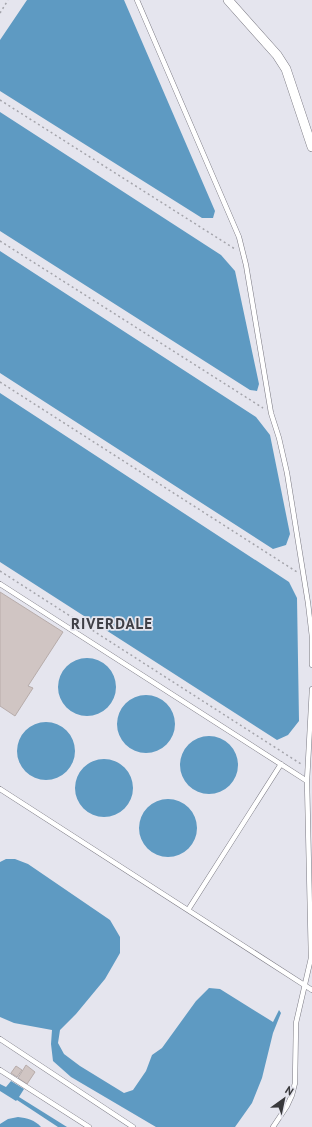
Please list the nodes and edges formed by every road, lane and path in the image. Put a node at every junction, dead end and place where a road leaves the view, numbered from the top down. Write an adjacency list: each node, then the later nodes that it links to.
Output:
1 (8, 0): 4 (path)
2 (137, 0): 8 (lane)
3 (228, 0): 6 (street)
4 (0, 13)
5 (0, 100): 8 (path)
6 (312, 147)
7 (0, 241): 10 (path)
8 (243, 254): 10 (lane)
9 (0, 382): 12 (path)
10 (271, 414): 12 (lane)
11 (0, 571): 17 (path)
12 (304, 576): 14 (lane)
13 (0, 584): 16 (lane)
14 (312, 665)
15 (312, 689): 17 (lane)
16 (281, 764): 18 (lane); 20 (lane)
17 (308, 768): 18 (lane)
18 (307, 781): 21 (lane)
19 (0, 789): 20 (lane)
20 (188, 910): 22 (lane)
21 (311, 966): 22 (lane)
22 (305, 986): 23 (lane); 28 (lane)
23 (312, 990)
24 (0, 1039): 27 (lane)
25 (0, 1070): 26 (lane)
26 (89, 1127)
27 (133, 1127)
28 (273, 1127)

